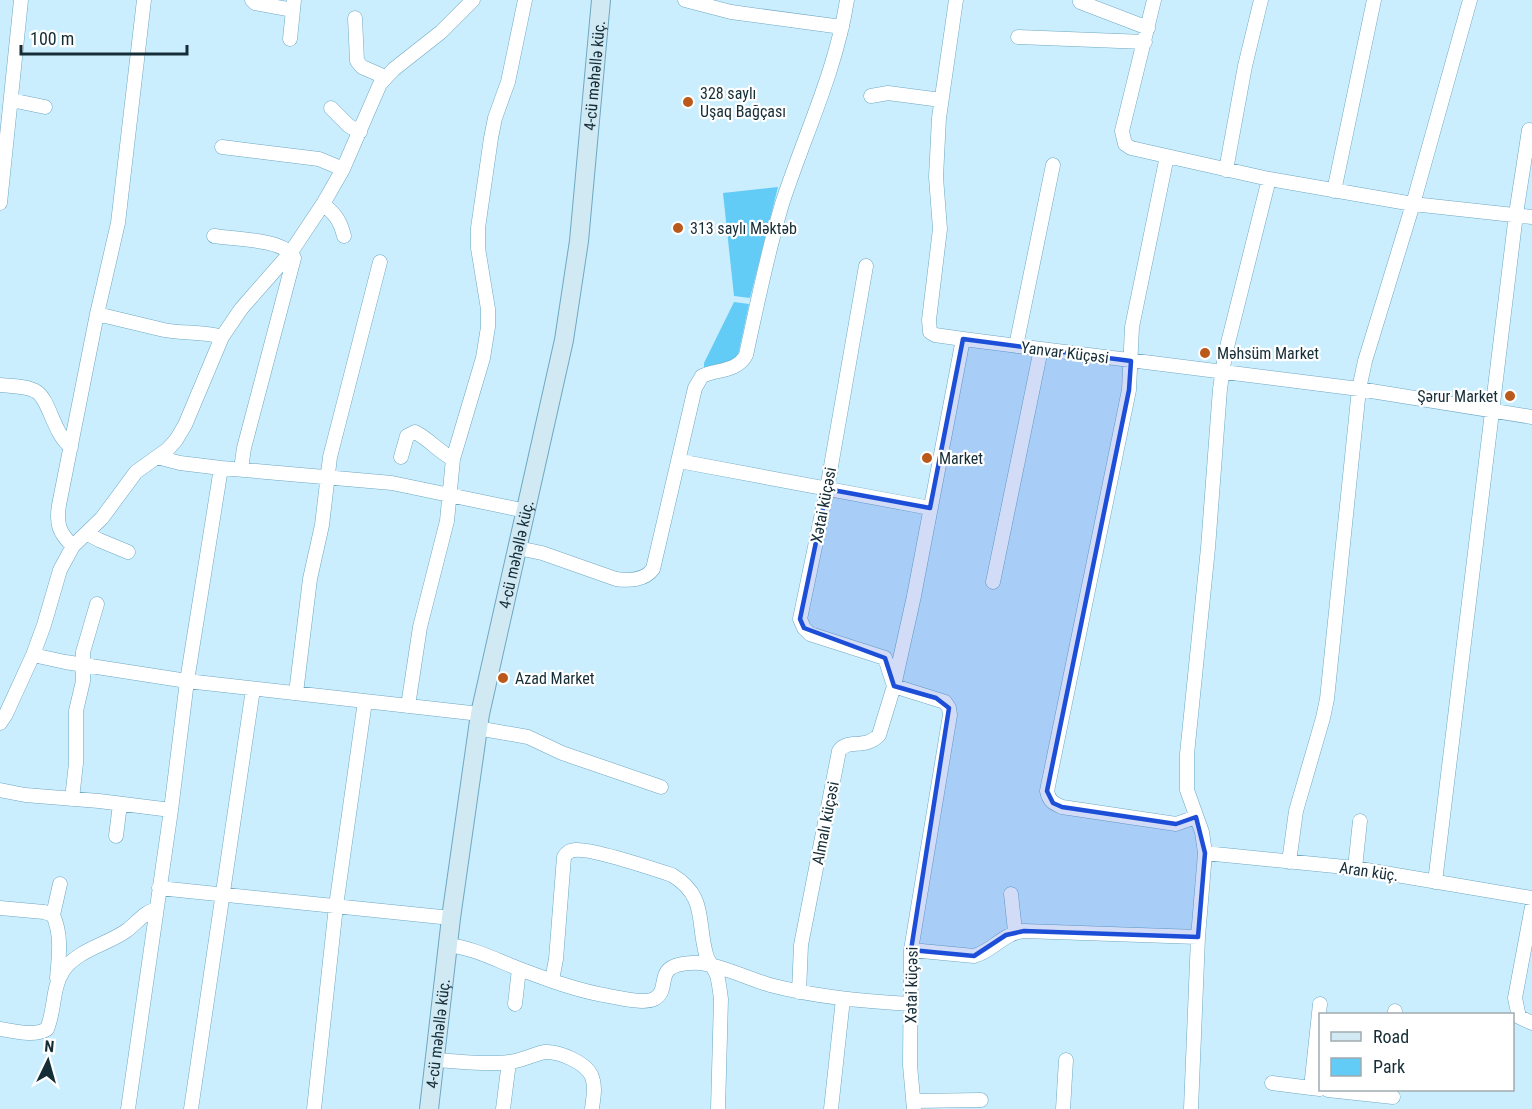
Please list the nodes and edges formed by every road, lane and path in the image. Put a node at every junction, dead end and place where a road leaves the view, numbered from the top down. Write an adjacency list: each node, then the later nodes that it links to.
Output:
1 (21, 0): 24 (street)
2 (144, 0): 47 (street)
3 (252, 0): 15 (street)
4 (474, 0): 22 (street)
5 (525, 0): 61 (street)
6 (601, 0): 69 (street, 4-cü məhəllə küç.)
7 (685, 0): 17 (street)
8 (847, 0): 17 (street)
9 (956, 0): 25 (street, Yanvar Küçəsi)
10 (1154, 0): 18 (street)
11 (1261, 0): 34 (street)
12 (1374, 0): 36 (street)
13 (1470, 0): 39 (street)
14 (1080, 2): 18 (street)
15 (294, 5): 20 (street)
16 (355, 18): 22 (street)
17 (842, 27): 62 (street)
18 (1148, 28): 21 (street)
19 (1018, 37): 21 (street)
20 (290, 39)
21 (1145, 42): 31 (street)
22 (385, 77): 29 (street)
23 (872, 96): 25 (street)
24 (11, 100): 26 (street); 37 (street)
25 (940, 100): 49 (street, Yanvar Küçəsi)
26 (45, 107)
27 (331, 108): 29 (street)
28 (1529, 130): 40 (street)
29 (360, 132): 33 (street)
30 (222, 147): 33 (street)
31 (1167, 156): 34 (street); 52 (street)
32 (1053, 165): 50 (street)
33 (343, 169): 38 (street)
34 (1226, 170): 35 (street)
35 (1269, 179): 36 (street); 53 (street)
36 (1334, 190): 39 (street)
37 (0, 203)
38 (323, 204): 42 (street); 44 (street)
39 (1413, 204): 40 (street); 55 (street)
40 (1516, 214): 41 (street); 56 (street)
41 (1532, 217)
42 (344, 236)
43 (214, 237): 44 (street)
44 (291, 252): 48 (street); 64 (street)
45 (380, 262): 65 (street)
46 (866, 266): 66 (street, Xətai küçəsi)
47 (97, 314): 48 (street); 58 (street)
48 (222, 337): 59 (street)
49 (963, 339): 50 (street, Yanvar Küçəsi); 68 (street)
50 (1016, 346): 51 (street, Yanvar Küçəsi)
51 (1041, 349): 52 (street, Yanvar Küçəsi); 74 (street)
52 (1131, 361): 53 (street, Yanvar Küçəsi); 91 (street)
53 (1223, 373): 55 (street, Yanvar Küçəsi); 91 (street)
54 (0, 385): 58 (street)
55 (1359, 389): 56 (street, Yanvar Küçəsi); 95 (street)
56 (1493, 411): 57 (street, Yanvar Küçəsi); 97 (street)
57 (1532, 417)
58 (71, 447): 71 (street)
59 (157, 457): 63 (street); 70 (street)
60 (400, 457): 61 (street)
61 (453, 459): 67 (street)
62 (679, 461): 66 (street); 72 (street)
63 (221, 468): 64 (street); 78 (street)
64 (241, 470): 65 (street)
65 (327, 476): 67 (street); 81 (street)
66 (827, 489): 68 (street); 79 (street, Xətai küçəsi)
67 (450, 494): 69 (street); 83 (street)
68 (930, 508): 79 (street)
69 (526, 512): 72 (street, 4-cü məhəllə küç.)
70 (88, 534): 71 (street); 73 (street)
71 (73, 546): 76 (street)
72 (518, 548): 84 (street, 4-cü məhəllə küç.)
73 (128, 552)
74 (993, 582)
75 (97, 604): 77 (street)
76 (33, 655): 77 (street); 85 (street)
77 (83, 665): 78 (street); 88 (street)
78 (187, 681): 80 (street); 90 (street)
79 (894, 686): 113 (street, Xətai küçəsi); 119 (street, Almalı küçəsi)
80 (253, 688): 81 (street); 101 (street)
81 (296, 693): 82 (street)
82 (365, 701): 83 (street); 103 (street)
83 (408, 706): 84 (street)
84 (478, 721): 86 (street); 108 (street, 4-cü məhəllə küç.)
85 (0, 723)
86 (661, 787)
87 (0, 790): 88 (street)
88 (72, 799): 89 (street)
89 (120, 804): 90 (street); 93 (street)
90 (171, 810): 99 (street)
91 (1196, 817): 94 (street)
92 (1360, 820): 96 (street)
93 (117, 836)
94 (1205, 853): 95 (street, Aran küç.); 111 (street)
95 (1289, 862): 96 (street, Aran küç.)
96 (1354, 868): 97 (street, Aran küç.)
97 (1435, 882): 102 (street, Aran küç.)
98 (60, 884): 107 (street)
99 (159, 888): 101 (street); 106 (street)
100 (1011, 894): 109 (street)
101 (222, 895): 103 (street); 138 (street)
102 (1532, 898)
103 (336, 906): 108 (street); 139 (street)
104 (1532, 907): 125 (street)
105 (0, 908): 107 (street)
106 (156, 909): 114 (street); 137 (street)
107 (53, 915): 110 (street)
108 (451, 918): 112 (street, 4-cü məhəllə küç.)
109 (1015, 931): 111 (street); 113 (street)
110 (59, 936): 114 (street); 118 (street)
111 (1198, 937): 146 (street)
112 (448, 945): 116 (street); 128 (street, 4-cü məhəllə küç.)
113 (911, 950): 122 (street, Xətai küçəsi)
114 (86, 952): 118 (street)
115 (712, 966): 117 (street); 117 (street); 119 (street); 143 (street)
116 (519, 969): 117 (street); 121 (street)
117 (552, 980)
118 (57, 983): 127 (street)
119 (799, 992): 120 (street)
120 (843, 999): 122 (street); 144 (street)
121 (514, 1004)
122 (910, 1004): 136 (street, Xətai küçəsi)
123 (1320, 1004): 124 (street)
124 (1320, 1013)
125 (1532, 1023)
126 (1319, 1025): 132 (street)
127 (0, 1029)
128 (435, 1060): 130 (street); 140 (street, 4-cü məhəllə küç.)
129 (1066, 1060): 145 (street)
130 (509, 1062): 141 (street); 142 (street)
131 (1272, 1083): 132 (street)
132 (1316, 1088)
133 (1343, 1091): 134 (street)
134 (1394, 1098)
135 (981, 1100): 136 (street)
136 (914, 1105)
137 (128, 1109)
138 (191, 1109)
139 (314, 1109)
140 (429, 1109)
141 (503, 1109)
142 (592, 1109)
143 (718, 1109)
144 (831, 1109)
145 (1063, 1109)
146 (1191, 1109)

